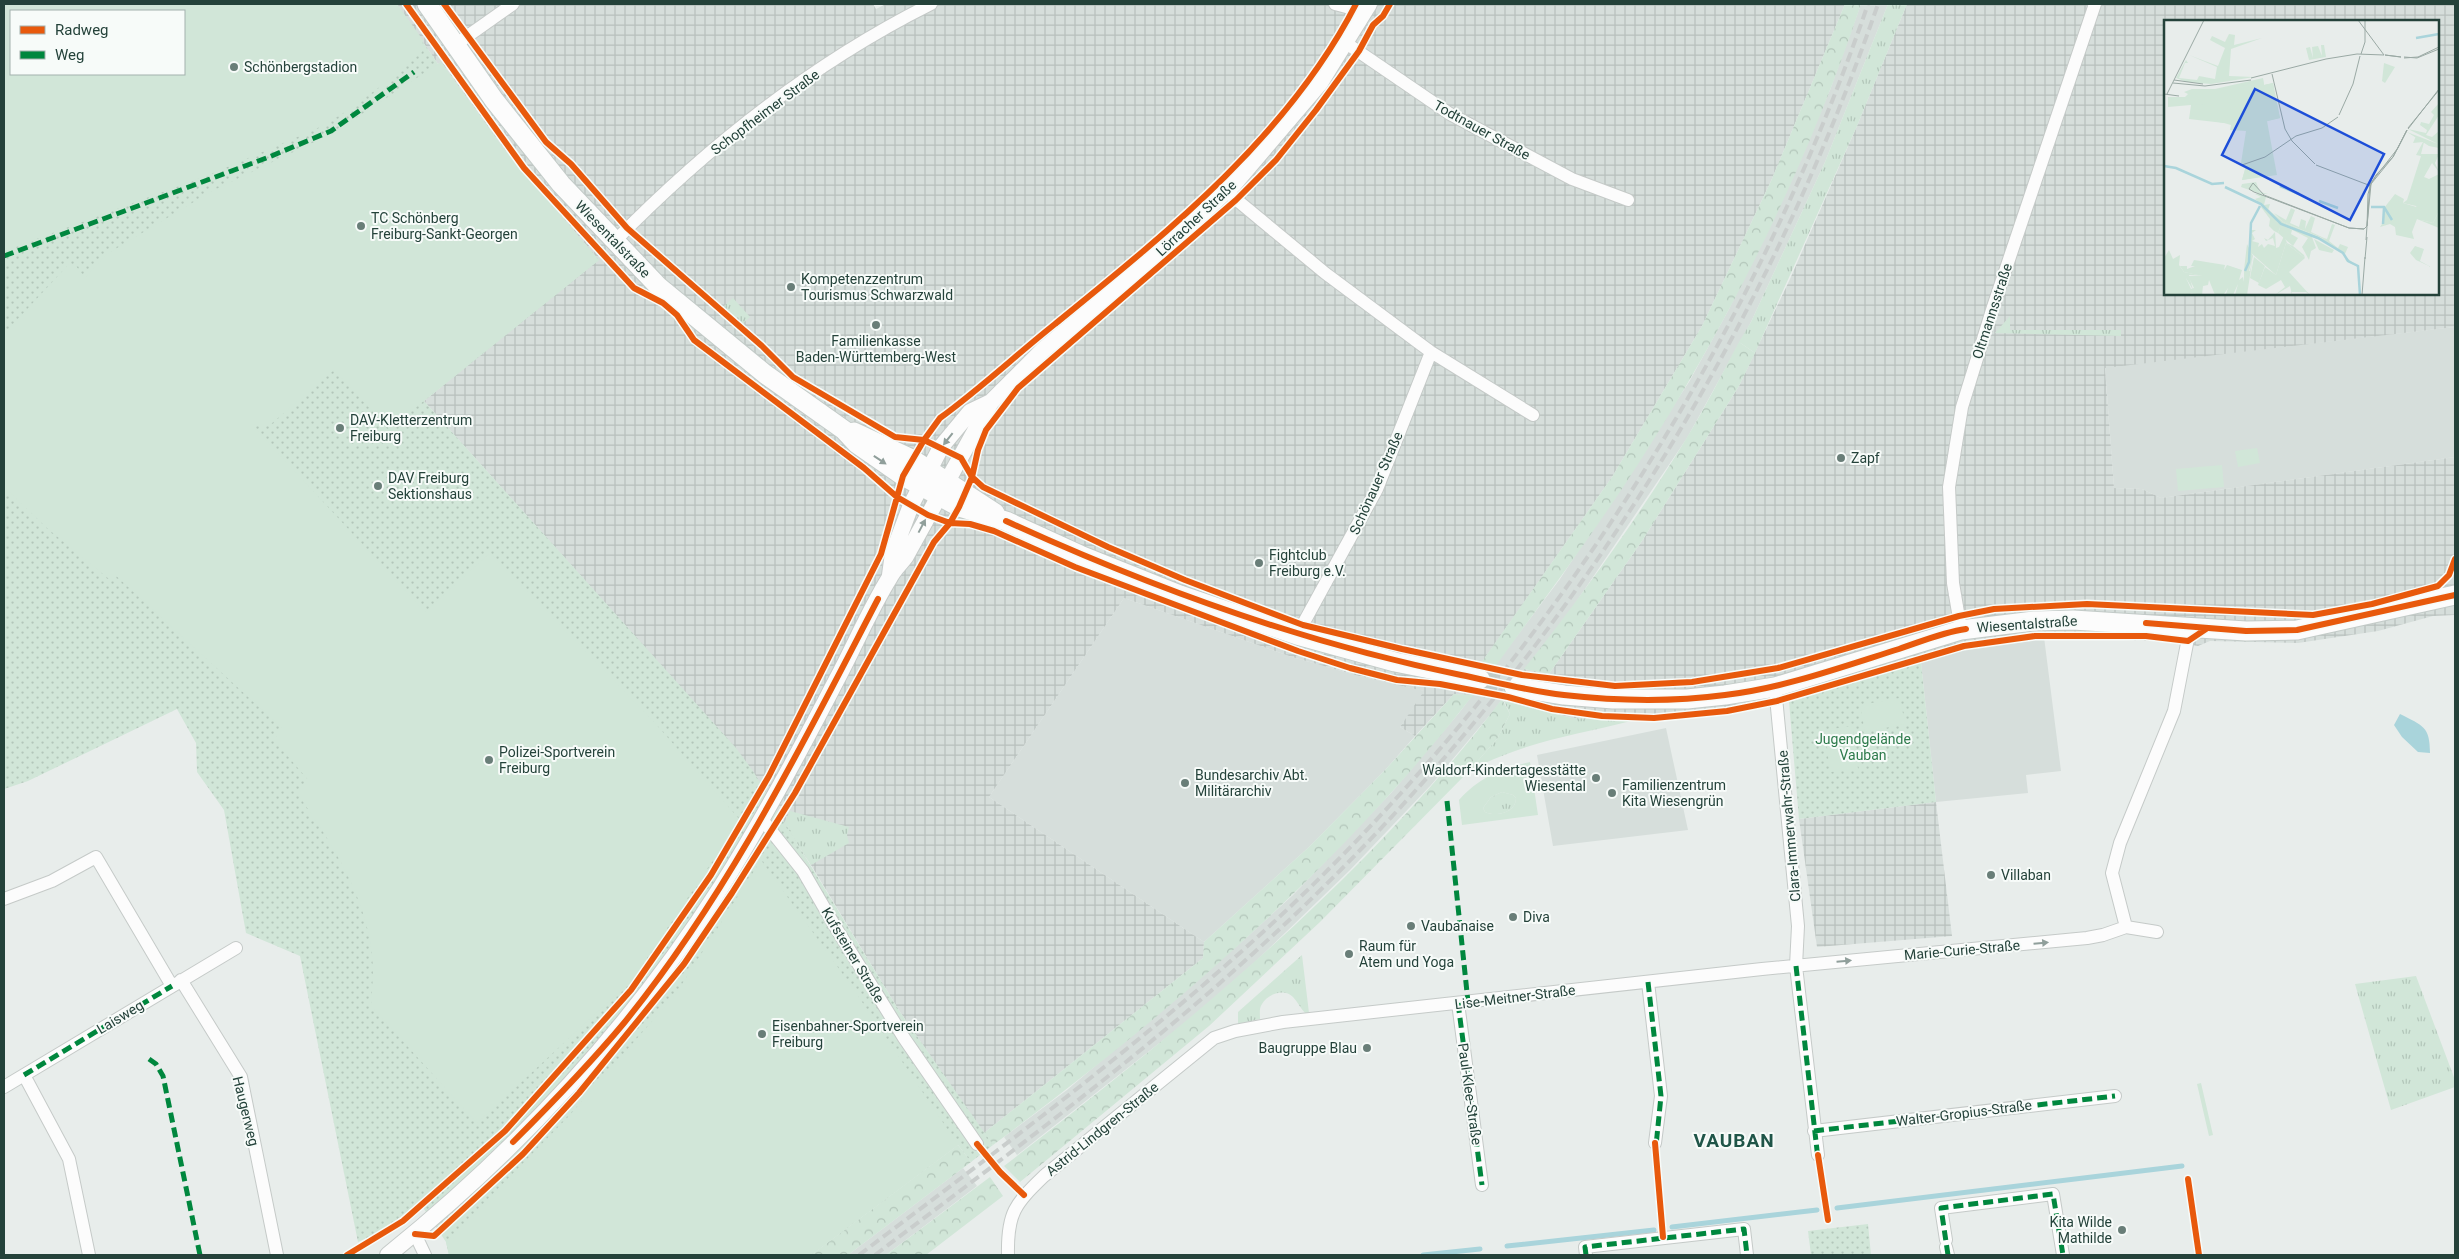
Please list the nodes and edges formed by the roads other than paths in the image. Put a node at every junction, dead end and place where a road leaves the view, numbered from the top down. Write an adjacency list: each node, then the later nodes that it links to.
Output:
1 (427, 4): 8 (main road, Wiesentalstraße)
2 (513, 4): 8 (street)
3 (932, 4): 11 (street, Schopfheimer Straße)
4 (1335, 4): 6 (street)
5 (2095, 4): 20 (street, Oltmannsstraße)
6 (1367, 8): 7 (street, Lörracher Straße)
7 (1346, 43): 9 (street, Lörracher Straße); 10 (street, Todtnauer Straße)
8 (454, 45): 11 (main road, Wiesentalstraße)
9 (1226, 191): 12 (street); 13 (street, Lörracher Straße)
10 (1628, 200)
11 (614, 242): 15 (main road, Wiesentalstraße)
12 (1432, 352): 14 (street); 21 (street, Schönauer Straße)
13 (991, 402): 15 (street, Lörracher Straße, one-way to 15); 16 (street, Lörracher Straße)
14 (1533, 415)
15 (925, 477): 16 (main road, Wiesentalstraße); 17 (street, Lörracher Straße)
16 (944, 489): 17 (street, Lörracher Straße, one-way to 16); 21 (main road, Wiesentalstraße)
17 (890, 575): 25 (street, Lörracher Straße)
18 (2455, 595): 19 (main road, Wiesentalstraße)
19 (2190, 628): 20 (main road, Wiesentalstraße); 27 (street)
20 (1961, 630): 24 (main road, Wiesentalstraße)
21 (1297, 635): 22 (main road, Wiesentalstraße)
22 (1480, 680)
23 (1514, 687): 24 (main road, Wiesentalstraße)
24 (1776, 687): 30 (street, Clara-Immerwahr-Straße)
25 (761, 818): 40 (street, Kufsteiner Straße); 43 (street, Lörracher Straße)
26 (4, 899): 32 (street, Haugerweg)
27 (2126, 926): 28 (street); 30 (street, Marie-Curie-Straße, one-way to 27)
28 (2158, 932)
29 (236, 948): 32 (street, Laisweg)
30 (1796, 966): 31 (street, Lise-Meitner-Straße); 38 (street)
31 (1648, 982): 33 (street, Lise-Meitner-Straße); 39 (street)
32 (176, 983): 35 (street, Laisweg); 46 (street, Haugerweg)
33 (1458, 1003): 34 (street, Lise-Meitner-Straße); 42 (street, Paul-Klee-Straße)
34 (1235, 1031): 49 (street, Astrid-Lindgren-Straße)
35 (24, 1075): 36 (street, Laisweg); 45 (street)
36 (4, 1087)
37 (2115, 1096): 38 (street, Walter-Gropius-Straße)
38 (1814, 1131): 41 (street)
39 (1656, 1142)
40 (977, 1144)
41 (1818, 1156)
42 (1482, 1186)
43 (415, 1234): 47 (street, Lörracher Straße); 48 (street)
44 (1947, 1247): 52 (street)
45 (89, 1255)
46 (278, 1255)
47 (388, 1255)
48 (425, 1255)
49 (1008, 1255)
50 (1586, 1255): 51 (street)
51 (1747, 1255)
52 (2063, 1255)

